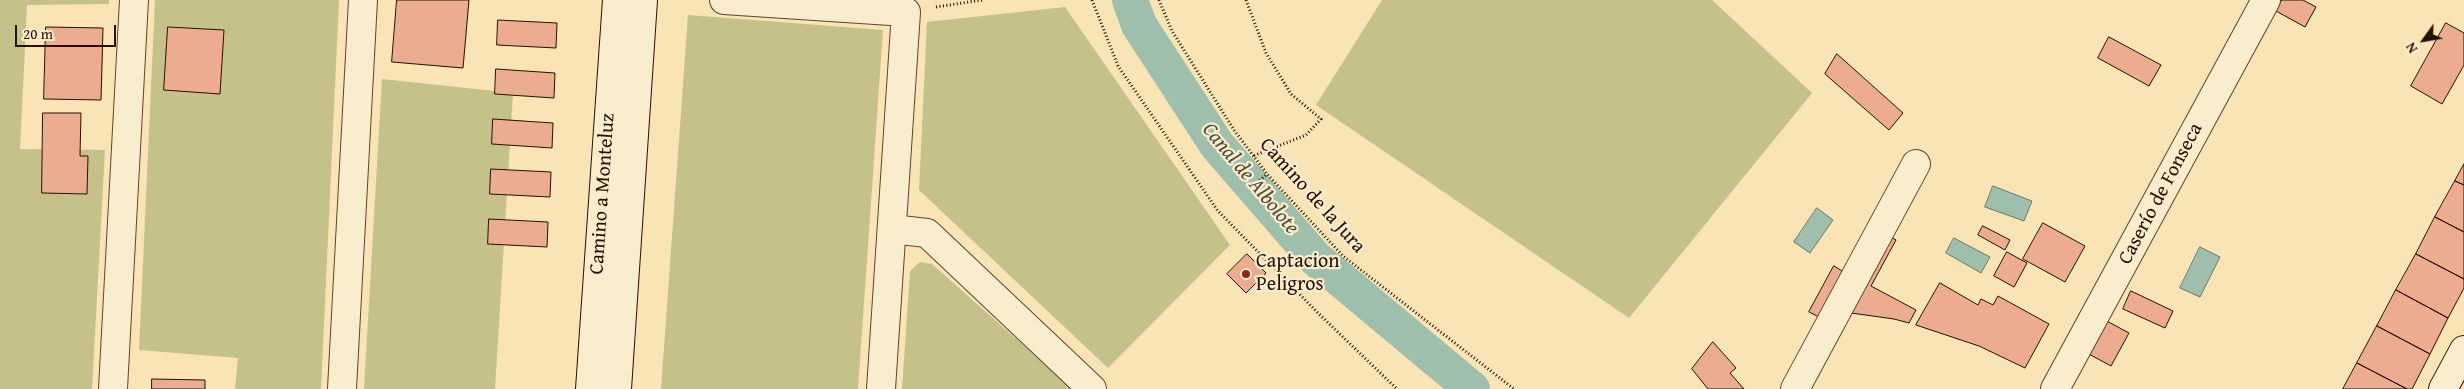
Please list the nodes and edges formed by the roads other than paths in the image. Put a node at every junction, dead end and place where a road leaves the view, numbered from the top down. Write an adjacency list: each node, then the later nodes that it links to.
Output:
1 (134, 0): 10 (street)
2 (363, 0): 11 (street)
3 (617, 0): 12 (street, Camino a Monteluz)
4 (643, 0): 13 (street, Camino a Monteluz)
5 (724, 0): 8 (street)
6 (2266, 0): 17 (street, Caserío de Fonseca)
7 (1916, 164): 16 (street)
8 (892, 229): 14 (street); 15 (street)
9 (2464, 350): 18 (street)
10 (113, 389)
11 (342, 389)
12 (590, 389)
13 (616, 389)
14 (881, 389)
15 (1092, 389)
16 (1795, 389)
17 (2055, 389)
18 (2443, 389)

